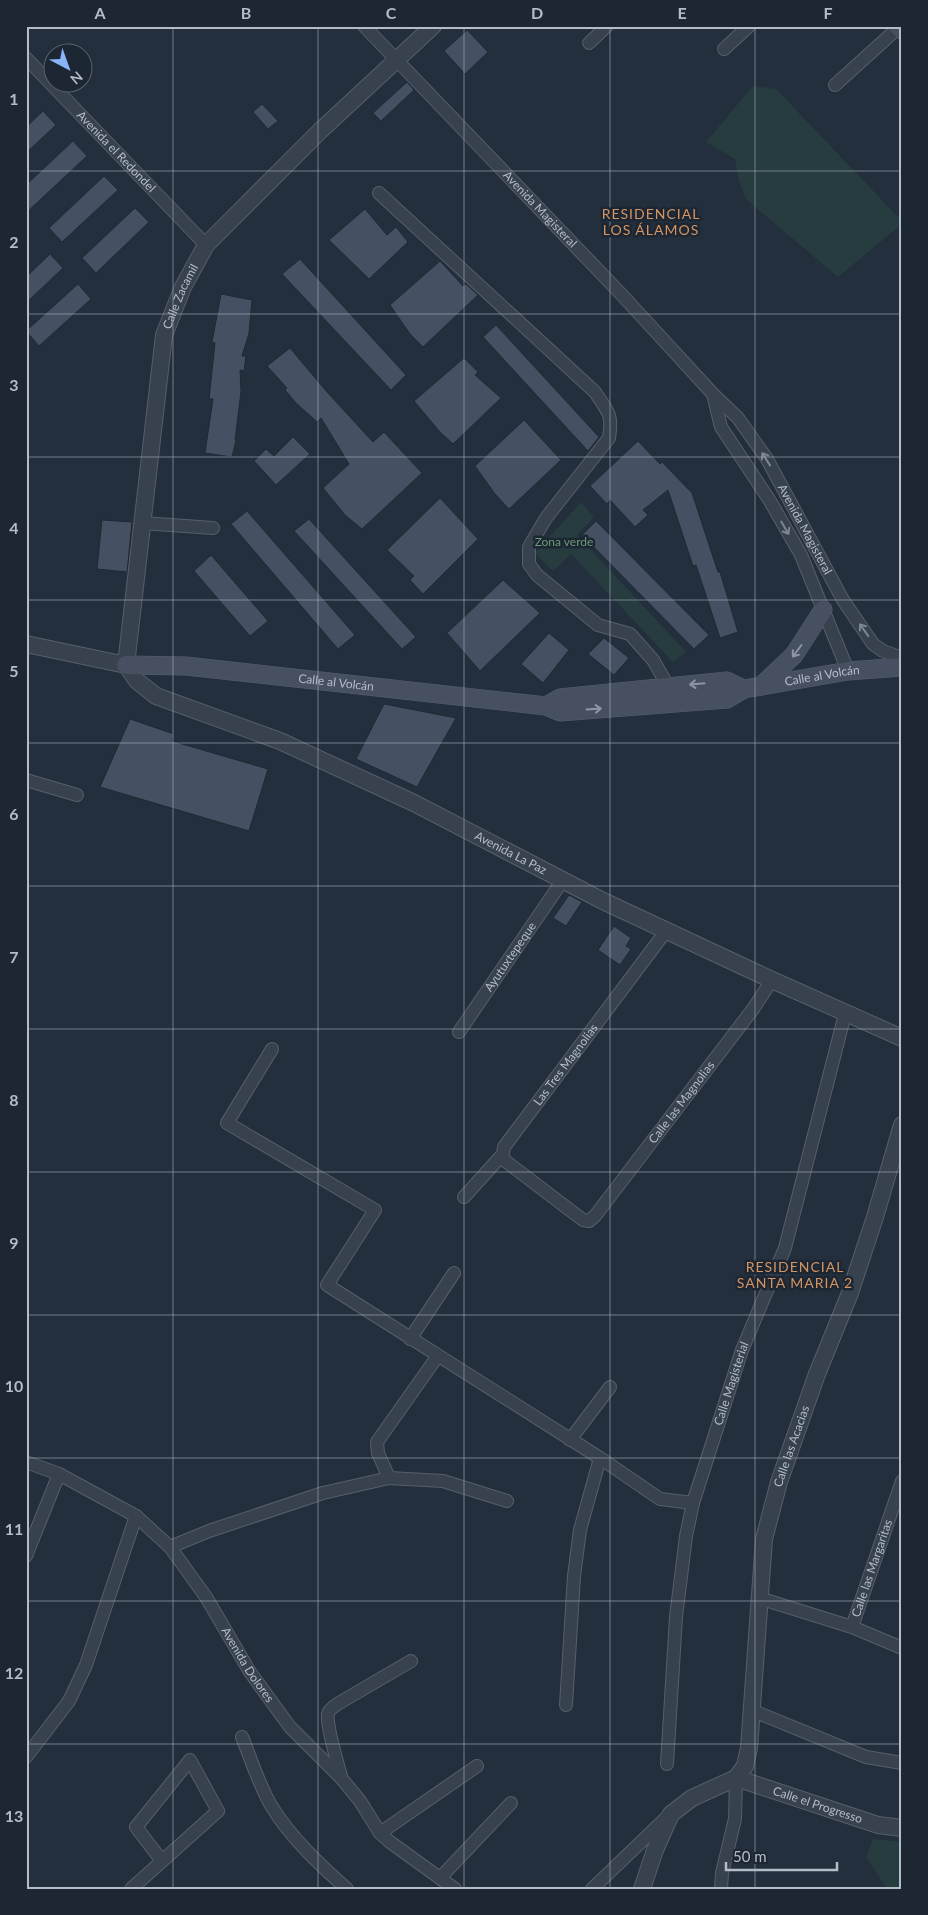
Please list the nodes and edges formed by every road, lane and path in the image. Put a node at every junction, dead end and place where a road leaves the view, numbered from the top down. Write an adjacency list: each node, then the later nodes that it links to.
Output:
1 (364, 26): 9 (street, Avenida Magisteral)
2 (433, 26): 9 (street, Calle Zacamil)
3 (607, 26): 6 (street)
4 (749, 26): 7 (street)
5 (899, 28): 10 (street)
6 (589, 43)
7 (724, 49)
8 (26, 58): 12 (street, Avenida el Redondel)
9 (396, 59): 12 (street, Calle Zacamil); 13 (street, Avenida Magisteral)
10 (836, 85)
11 (379, 193): 23 (street)
12 (206, 245): 14 (street, Calle Zacamil)
13 (713, 394): 16 (street, Avenida Magisteral, one-way to 13); 17 (street, Avenida Magisteral, one-way to 17)
14 (142, 523): 15 (street); 20 (street, Calle Zacamil)
15 (212, 528)
16 (843, 600): 17 (street); 19 (street, Avenida Magisteral, one-way to 16)
17 (823, 610): 22 (street, Avenida Magisteral); 24 (main road, one-way to 24)
18 (26, 644): 20 (street)
19 (902, 658)
20 (126, 665): 25 (main road, Calle al Volcán); 28 (street, Avenida La Paz)
21 (902, 667): 22 (main road, Calle al Volcán)
22 (848, 671): 24 (main road, Calle al Volcán)
23 (668, 686): 24 (main road, Calle al Volcán, one-way to 23); 25 (main road, Calle al Volcán)
24 (752, 688): 25 (main road, Calle al Volcán, one-way to 24)
25 (546, 706)
26 (26, 780): 27 (street)
27 (77, 794)
28 (563, 880): 29 (street, Avenida La Paz); 32 (street, Ayutuxtepeque)
29 (666, 931): 30 (street, Avenida La Paz); 36 (street, Las Tres Magnolias)
30 (772, 980): 31 (street, Avenida La Paz); 36 (street, Calle las Magnolias)
31 (845, 1014): 33 (street, Avenida La Paz); 49 (street, Calle Magisterial)
32 (459, 1032)
33 (902, 1038)
34 (272, 1049): 39 (street)
35 (902, 1125): 53 (street, Calle las Acacias)
36 (503, 1154): 37 (street, Las Tres Magnolias)
37 (464, 1197)
38 (454, 1273): 39 (street)
39 (410, 1339): 40 (street)
40 (437, 1356): 42 (street); 46 (street)
41 (610, 1386): 42 (street)
42 (570, 1440): 43 (street)
43 (600, 1458): 49 (street); 57 (street)
44 (26, 1462): 45 (street, Avenida Dolores)
45 (59, 1474): 50 (street, Avenida Dolores); 52 (street)
46 (389, 1478): 48 (street); 51 (street)
47 (902, 1481): 54 (street, Calle las Margaritas)
48 (507, 1501)
49 (693, 1503): 62 (street, Calle Magisterial)
50 (136, 1516): 51 (street, Avenida Dolores); 60 (street)
51 (170, 1547): 65 (street, Avenida Dolores)
52 (26, 1556)
53 (760, 1598): 54 (street); 58 (street, Calle las Acacias)
54 (852, 1627): 55 (street)
55 (902, 1648)
56 (411, 1661): 65 (street)
57 (566, 1705)
58 (751, 1710): 61 (street); 64 (street, Calle las Acacias)
59 (242, 1737): 73 (street)
60 (26, 1757)
61 (902, 1763)
62 (667, 1764)
63 (477, 1766): 69 (street)
64 (736, 1778): 67 (street); 68 (street, Calle el Progresso); 77 (street)
65 (342, 1779): 69 (street, Avenida Dolores)
66 (511, 1803): 71 (street)
67 (671, 1814): 75 (street); 76 (street)
68 (902, 1828)
69 (380, 1833): 71 (street, Avenida Dolores)
70 (162, 1861): 70 (street); 72 (street)
71 (440, 1878): 74 (street, Avenida Dolores)
72 (131, 1889)
73 (347, 1889)
74 (455, 1889)
75 (592, 1889)
76 (642, 1889)
77 (721, 1889)

